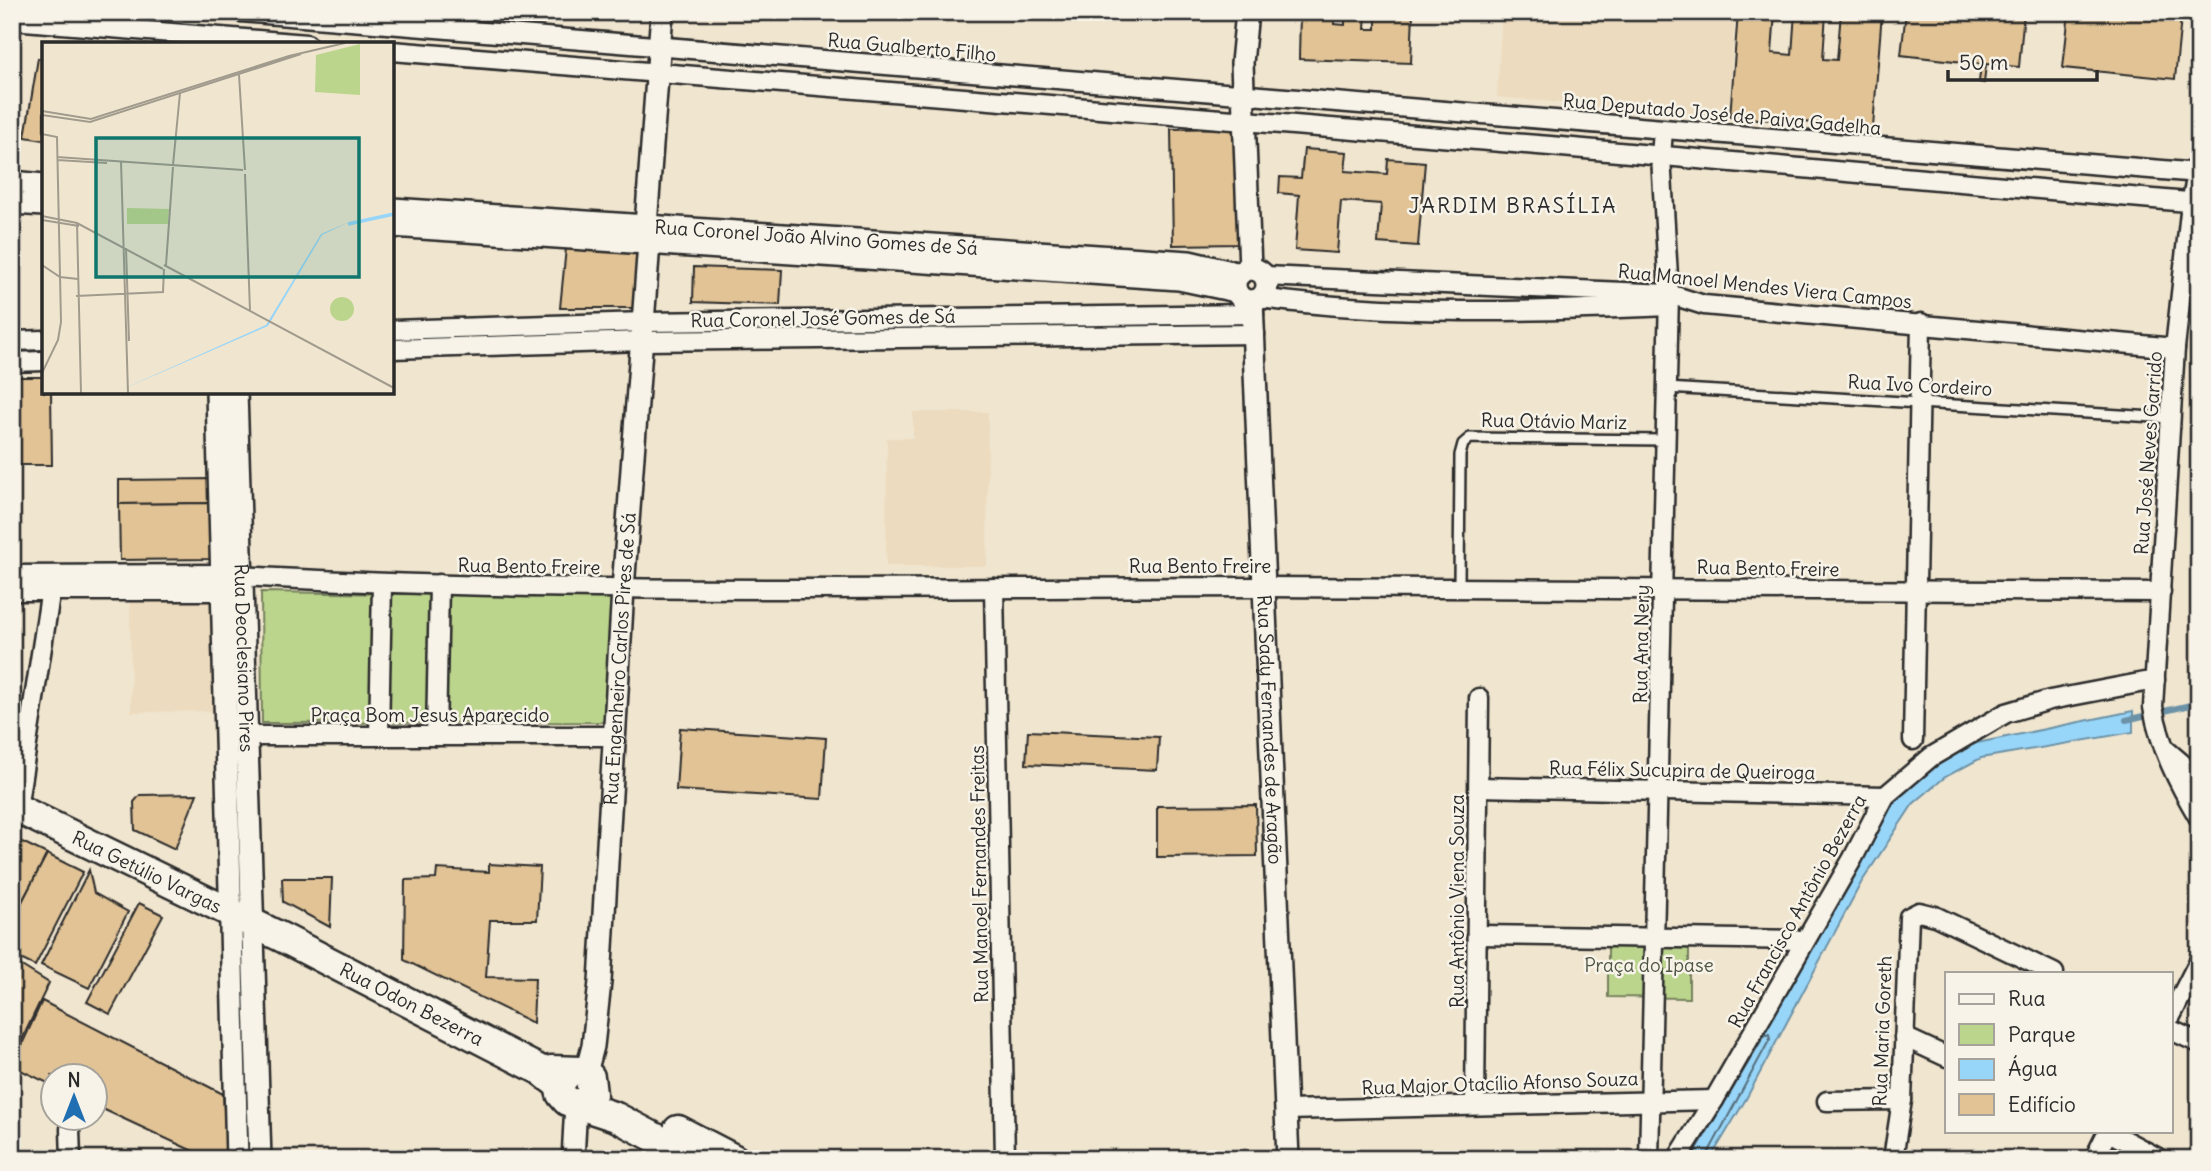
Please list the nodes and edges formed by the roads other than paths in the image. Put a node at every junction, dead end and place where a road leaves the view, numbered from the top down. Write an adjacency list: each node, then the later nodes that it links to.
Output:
1 (241, 12): 5 (street, Rua Gualberto Filho)
2 (663, 12): 10 (street, Rua Engenheiro Carlos Pires de Sá)
3 (1234, 12): 13 (street)
4 (1247, 12): 13 (street)
5 (285, 14): 7 (street, Rua Gualberto Filho); 9 (street)
6 (12, 20): 8 (street)
7 (457, 30): 10 (street, Rua Gualberto Filho); 12 (street)
8 (272, 42)
9 (284, 42)
10 (660, 47): 14 (street, Rua Gualberto Filho); 15 (street, Rua Engenheiro Carlos Pires de Sá)
11 (394, 51): 12 (street)
12 (452, 55): 15 (street)
13 (1242, 63): 17 (street)
14 (930, 69): 16 (street, Rua Gualberto Filho); 18 (street)
15 (657, 71): 18 (street); 40 (street, Rua Engenheiro Carlos Pires de Sá)
16 (1118, 85): 17 (street, Rua Gualberto Filho); 19 (street)
17 (1245, 95): 20 (street, Rua Deputado José de Paiva Gadelha); 22 (street, Rua Sady Fernandes de Aragão)
18 (927, 96): 19 (street)
19 (1115, 111): 22 (street)
20 (1460, 113): 21 (street, Rua Deputado José de Paiva Gadelha); 24 (street)
21 (1554, 120): 23 (street, Rua Deputado José de Paiva Gadelha); 25 (street)
22 (1247, 121): 24 (street); 41 (street, Rua Sady Fernandes de Aragão)
23 (1663, 130): 26 (street, Rua Ana Nery); 27 (street, Rua Deputado José de Paiva Gadelha)
24 (1458, 138): 25 (street)
25 (1550, 146): 26 (street)
26 (1661, 157): 32 (street); 42 (street, Rua Ana Nery)
27 (2011, 160): 28 (street, Rua Deputado José de Paiva Gadelha); 32 (street)
28 (2097, 167): 29 (street, Rua Deputado José de Paiva Gadelha); 33 (street)
29 (2198, 170): 34 (street, Rua José Neves Garrido)
30 (12, 182): 31 (street)
31 (42, 185)
32 (2007, 186): 33 (street)
33 (2092, 193): 34 (street)
34 (2195, 203): 48 (street, Rua José Neves Garrido)
35 (12, 204): 36 (street)
36 (42, 205)
37 (394, 209): 38 (street, Rua Coronel João Alvino Gomes de Sá)
38 (448, 221): 39 (street, Rua Coronel João Alvino Gomes de Sá); 40 (street, Rua Coronel João Alvino Gomes de Sá)
39 (394, 226)
40 (642, 234): 41 (street, Rua Coronel João Alvino Gomes de Sá); 45 (street, Rua Engenheiro Carlos Pires de Sá)
41 (1251, 295): 42 (street, Rua Manoel Mendes Viera Campos); 42 (street); 45 (street, Rua Coronel José Gomes de Sá); 63 (street, Rua Sady Fernandes de Aragão)
42 (1668, 300): 43 (street, Rua Manoel Mendes Viera Campos); 52 (street, Rua Ana Nery)
43 (1921, 323): 48 (street, Rua Manoel Mendes Viera Campos); 55 (street)
44 (394, 330): 45 (street, Rua Coronel José Gomes de Sá)
45 (645, 332): 49 (street, Rua Coronel José Gomes de Sá); 67 (street, Rua Engenheiro Carlos Pires de Sá)
46 (42, 340): 47 (street)
47 (12, 341)
48 (2175, 348): 56 (street, Rua José Neves Garrido)
49 (394, 349)
50 (42, 361): 51 (street)
51 (12, 362)
52 (1667, 388): 55 (lane, Rua Ivo Cordeiro); 57 (street, Rua Ana Nery)
53 (217, 394): 59 (street, Rua Deoclesiano Pires)
54 (236, 394): 59 (street, Rua Deoclesiano Pires)
55 (1919, 403): 56 (lane, Rua Ivo Cordeiro); 69 (street)
56 (2171, 418): 70 (street, Rua José Neves Garrido)
57 (1666, 440): 64 (street, Rua Ana Nery); 66 (lane, Rua Otávio Mariz)
58 (12, 575): 60 (street)
59 (229, 580): 60 (street, Rua Bento Freire); 61 (street, Rua Bento Freire); 73 (street, Rua Deoclesiano Pires); 85 (street, Rua Deoclesiano Pires)
60 (52, 583): 68 (street); 83 (street)
61 (382, 584): 62 (street, Rua Bento Freire); 74 (street)
62 (439, 584): 67 (street, Rua Bento Freire); 75 (street)
63 (1264, 587): 65 (street, Rua Bento Freire); 66 (street, Rua Bento Freire); 105 (street, Rua Sady Fernandes de Aragão)
64 (1664, 587): 66 (street, Rua Bento Freire); 69 (street, Rua Bento Freire); 81 (street, Rua Ana Nery)
65 (994, 588): 67 (street, Rua Bento Freire); 115 (street, Rua Manoel Fernandes Freitas)
66 (1459, 588)
67 (624, 589): 76 (street, Rua Engenheiro Carlos Pires de Sá)
68 (12, 591)
69 (1916, 591): 70 (street, Rua Bento Freire); 77 (street)
70 (2161, 592): 71 (street, Rua José Neves Garrido)
71 (2155, 680): 78 (street, Rua José Neves Garrido); 82 (street, Rua Francisco Antônio Bezerra)
72 (1479, 698): 80 (street, Rua Antônio Viena Souza)
73 (245, 736): 74 (street, Praça Bom Jesus Aparecido); 85 (street, Rua Deoclesiano Pires)
74 (379, 736): 75 (street, Praça Bom Jesus Aparecido)
75 (436, 736): 76 (street, Praça Bom Jesus Aparecido)
76 (614, 736): 99 (street, Rua Engenheiro Carlos Pires de Sá)
77 (1913, 740)
78 (2165, 749): 79 (street); 84 (street, Rua José Neves Garrido)
79 (2199, 778)
80 (1479, 787): 81 (street, Rua Félix Sucupira de Queiroga); 86 (street, Rua Antônio Viena Souza)
81 (1659, 790): 82 (street, Rua Félix Sucupira de Queiroga); 88 (street, Rua Ana Nery)
82 (1885, 796): 89 (street, Rua Francisco Antônio Bezerra)
83 (15, 807): 85 (main road, Rua Getúlio Vargas)
84 (2199, 818)
85 (241, 919): 87 (main road, Rua Getúlio Vargas); 97 (street); 98 (street)
86 (1479, 935): 88 (street); 104 (street, Rua Antônio Viena Souza)
87 (283, 938): 99 (main road, Rua Odon Bezerra)
88 (1654, 938): 89 (street); 100 (street, Rua Ana Nery)
89 (1804, 940): 101 (street, Rua Francisco Antônio Bezerra)
90 (2199, 961): 92 (street)
91 (2052, 972): 94 (street, Rua Maria Goreth)
92 (2172, 1014)
93 (2172, 1030): 95 (street)
94 (1904, 1037): 96 (street); 102 (street, Rua Maria Goreth)
95 (2199, 1044)
96 (1945, 1056)
97 (258, 1082): 98 (street); 111 (street)
98 (235, 1083): 110 (street)
99 (572, 1085): 112 (street, Rua Engenheiro Carlos Pires de Sá); 113 (main road); 114 (main road)
100 (1649, 1100): 101 (street, Rua Major Otacílio Afonso Souza); 104 (street, Rua Major Otacílio Afonso Souza); 117 (street, Rua Ana Nery)
101 (1714, 1100): 118 (street, Rua Francisco Antônio Bezerra)
102 (1902, 1100): 103 (street); 119 (street, Rua Maria Goreth)
103 (1827, 1101)
104 (1475, 1104): 105 (street, Rua Major Otacílio Afonso Souza)
105 (1286, 1110): 116 (street, Rua Sady Fernandes de Aragão)
106 (70, 1132): 109 (street)
107 (2108, 1132): 120 (street)
108 (2110, 1132): 121 (street)
109 (71, 1159)
110 (237, 1159)
111 (260, 1159)
112 (573, 1159)
113 (695, 1159)
114 (734, 1159)
115 (1005, 1159)
116 (1288, 1159)
117 (1649, 1159)
118 (1676, 1159)
119 (1893, 1159)
120 (2094, 1159)
121 (2160, 1159)

